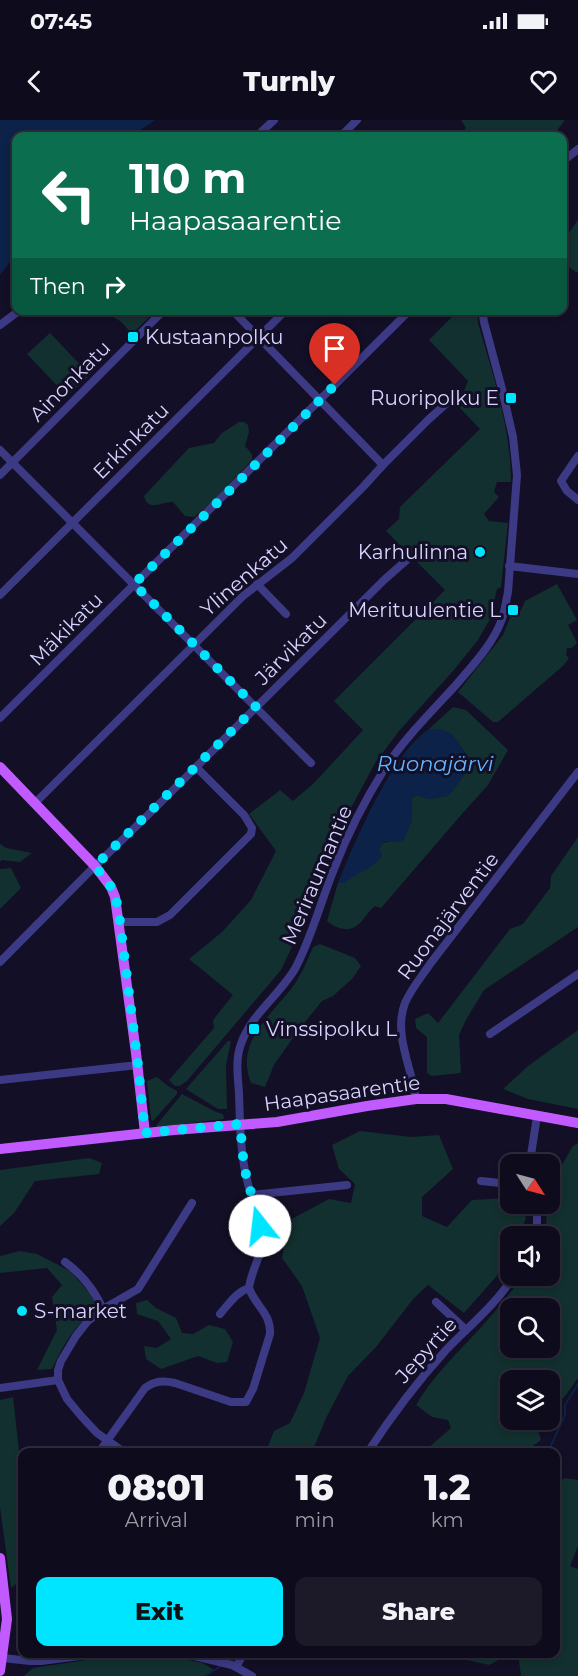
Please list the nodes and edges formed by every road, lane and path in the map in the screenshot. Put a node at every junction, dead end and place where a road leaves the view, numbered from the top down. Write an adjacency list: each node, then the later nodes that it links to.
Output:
1 (274, 120): 3 (street)
2 (357, 120): 4 (street)
3 (261, 132)
4 (345, 132)
5 (13, 315): 11 (street)
6 (159, 315): 17 (street, Ainonkatu)
7 (237, 315): 12 (street)
8 (281, 315): 12 (street, Erkinkatu)
9 (405, 315): 13 (street, Mäkikatu)
10 (482, 315): 23 (street, Meriraumantie)
11 (0, 325)
12 (259, 338): 13 (street); 21 (street, Erkinkatu)
13 (319, 400): 18 (street); 25 (street, Mäkikatu)
14 (450, 401): 18 (street, Ylinenkatu)
15 (0, 450): 17 (street)
16 (578, 456): 20 (street)
17 (12, 462): 19 (street, Ainonkatu); 21 (street)
18 (383, 465): 26 (street, Ylinenkatu)
19 (0, 475)
20 (578, 500)
21 (73, 522): 25 (street); 27 (street, Erkinkatu)
22 (410, 558): 30 (street, Järvikatu)
23 (509, 566): 24 (street); 47 (street, Meriraumantie)
24 (578, 574)
25 (134, 584): 29 (street); 31 (street, Mäkikatu)
26 (257, 584): 28 (street); 29 (street, Ylinenkatu)
27 (0, 596)
28 (286, 614)
29 (195, 644): 30 (street); 36 (street, Ylinenkatu)
30 (256, 707): 32 (street); 34 (street, Järvikatu)
31 (0, 718)
32 (311, 763)
33 (0, 767): 36 (main road)
34 (196, 767): 37 (street, Järvikatu); 38 (street)
35 (578, 772): 44 (street, Ruonajärventie)
36 (35, 803): 37 (main road)
37 (95, 866): 38 (main road); 39 (street, Järvikatu)
38 (120, 922): 42 (main road)
39 (0, 962)
40 (578, 974): 41 (street)
41 (490, 1034)
42 (138, 1065): 43 (street); 48 (main road)
43 (0, 1080)
44 (416, 1099): 45 (main road, Haapasaarentie); 47 (main road, Haapasaarentie)
45 (537, 1116): 46 (main road, Haapasaarentie); 50 (street)
46 (578, 1123)
47 (240, 1124): 48 (main road, Haapasaarentie); 54 (street, Meriraumantie)
48 (145, 1133): 49 (main road, Haapasaarentie)
49 (0, 1149)
50 (531, 1154)
51 (481, 1181): 52 (street)
52 (500, 1183)
53 (347, 1185): 54 (street)
54 (251, 1195): 58 (street, Meriraumantie)
55 (192, 1203): 60 (street)
56 (65, 1262): 60 (street)
57 (507, 1286): 62 (street, Jepyrtie)
58 (249, 1288): 61 (street); 65 (street)
59 (436, 1302): 62 (street)
60 (103, 1309): 63 (street)
61 (220, 1314)
62 (466, 1330): 68 (street, Jepyrtie)
63 (58, 1380): 64 (street); 65 (street)
64 (0, 1388)
65 (107, 1441): 66 (street); 67 (street)
66 (102, 1448)
67 (118, 1448)
68 (371, 1448)
69 (0, 1558): 70 (main road)
70 (3, 1658): 71 (street); 75 (main road)
71 (64, 1658)
72 (205, 1658): 74 (street)
73 (241, 1658): 74 (street)
74 (236, 1667): 76 (street)
75 (0, 1671)
76 (252, 1676)

